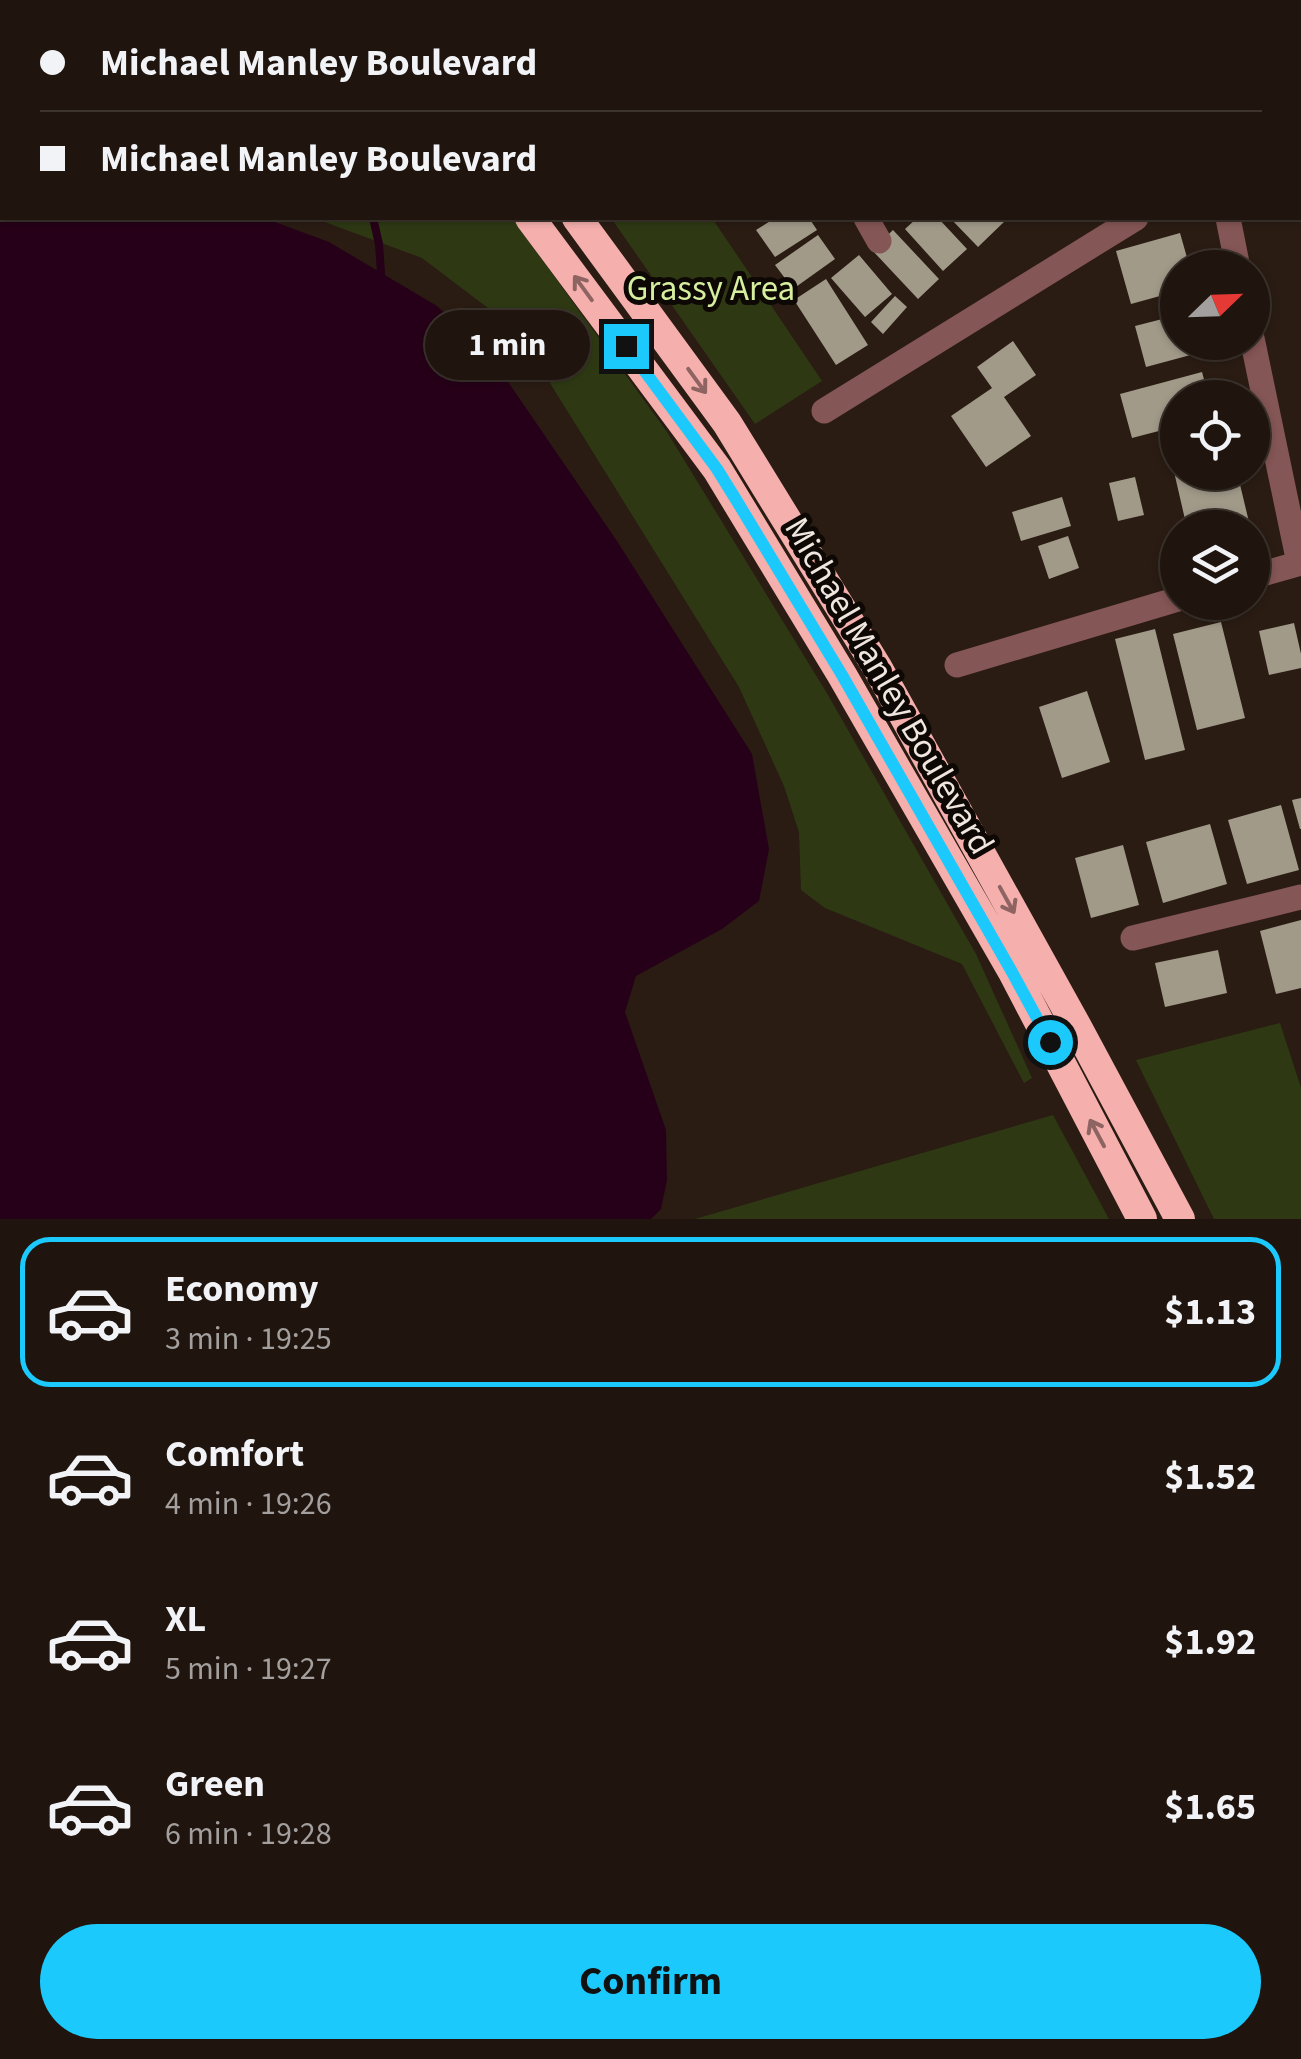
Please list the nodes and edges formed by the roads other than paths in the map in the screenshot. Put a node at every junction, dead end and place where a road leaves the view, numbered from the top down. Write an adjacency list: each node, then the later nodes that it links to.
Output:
1 (531, 220): 16 (highway, Michael Manley Boulevard, one-way to 1)
2 (578, 220): 17 (highway, Michael Manley Boulevard, one-way to 17)
3 (867, 220): 6 (street)
4 (1133, 220): 9 (street)
5 (1228, 220): 7 (street)
6 (879, 241)
7 (1234, 250)
8 (1257, 360): 10 (street)
9 (824, 411)
10 (1300, 563): 11 (street)
11 (1270, 572)
12 (1160, 604): 13 (street)
13 (957, 665)
14 (1301, 897): 15 (street)
15 (1133, 938)
16 (1142, 1219)
17 (1180, 1219)

